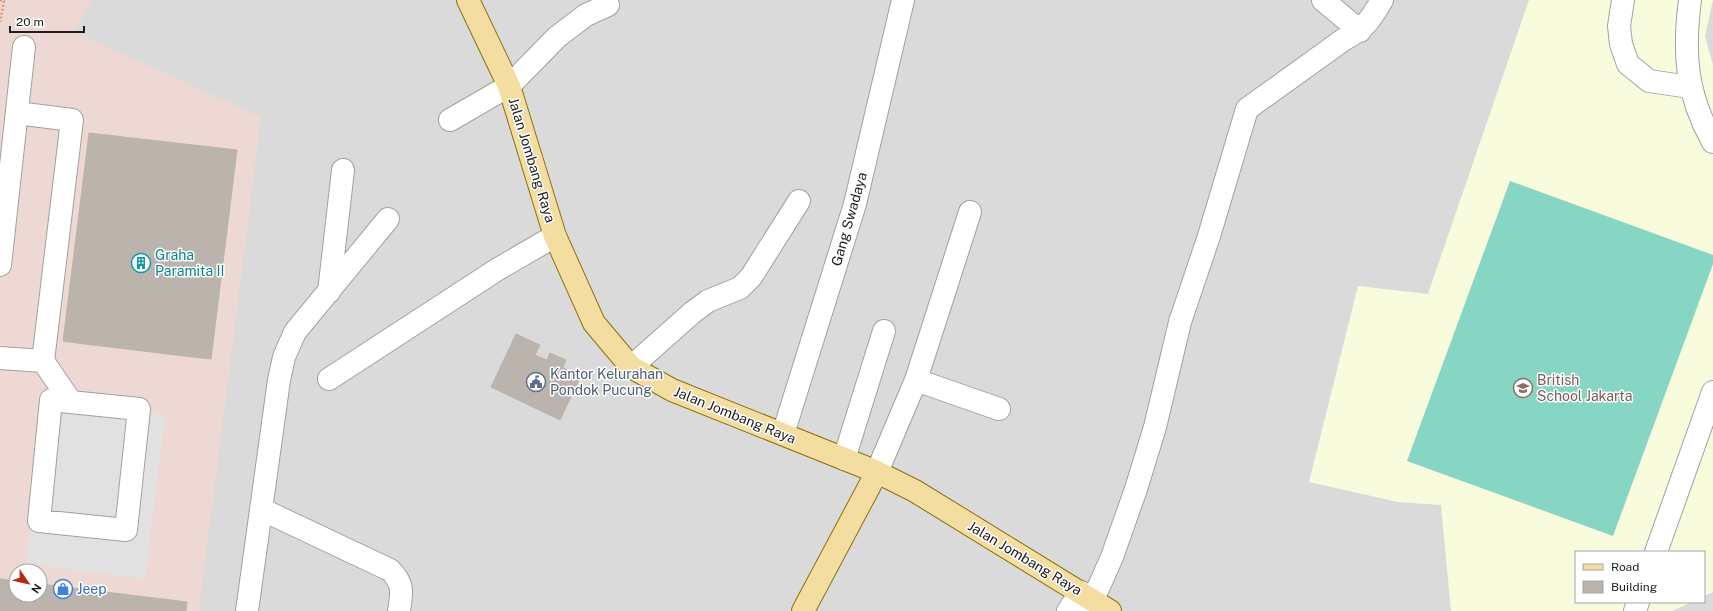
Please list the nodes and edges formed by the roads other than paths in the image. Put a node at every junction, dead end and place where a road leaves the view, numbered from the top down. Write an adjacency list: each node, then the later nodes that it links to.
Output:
1 (468, 0): 10 (main road, Jalan Jombang Raya)
2 (903, 0): 31 (street, Gang Swadaya)
3 (1323, 0): 8 (street)
4 (1382, 0): 8 (street)
5 (1623, 0): 11 (street)
6 (1690, 0): 11 (street)
7 (608, 5): 10 (street)
8 (1360, 31): 36 (street)
9 (24, 47): 12 (street)
10 (509, 86): 13 (street); 19 (main road, Jalan Jombang Raya)
11 (1690, 87): 14 (street)
12 (17, 113): 20 (street); 24 (street)
13 (450, 120)
14 (1713, 142)
15 (343, 170): 21 (street)
16 (800, 201): 25 (street)
17 (970, 212): 27 (street)
18 (388, 219): 21 (street)
19 (555, 236): 25 (main road, Jalan Jombang Raya); 26 (street)
20 (0, 265)
21 (329, 292): 34 (street)
22 (884, 332): 32 (street)
23 (0, 358): 24 (street)
24 (43, 361): 29 (street)
25 (631, 367): 31 (main road, Jalan Jombang Raya)
26 (330, 379)
27 (916, 380): 30 (street); 33 (street)
28 (1713, 392): 35 (street)
29 (71, 402): 29 (street)
30 (999, 409)
31 (783, 434): 32 (main road, Jalan Jombang Raya)
32 (844, 459): 33 (main road, Jalan Jombang Raya)
33 (877, 472): 36 (main road, Jalan Jombang Raya); 39 (main road)
34 (261, 509): 37 (street); 38 (street)
35 (1656, 551)
36 (1093, 604): 40 (street)
37 (248, 611)
38 (399, 611)
39 (803, 611)
40 (1068, 611)

